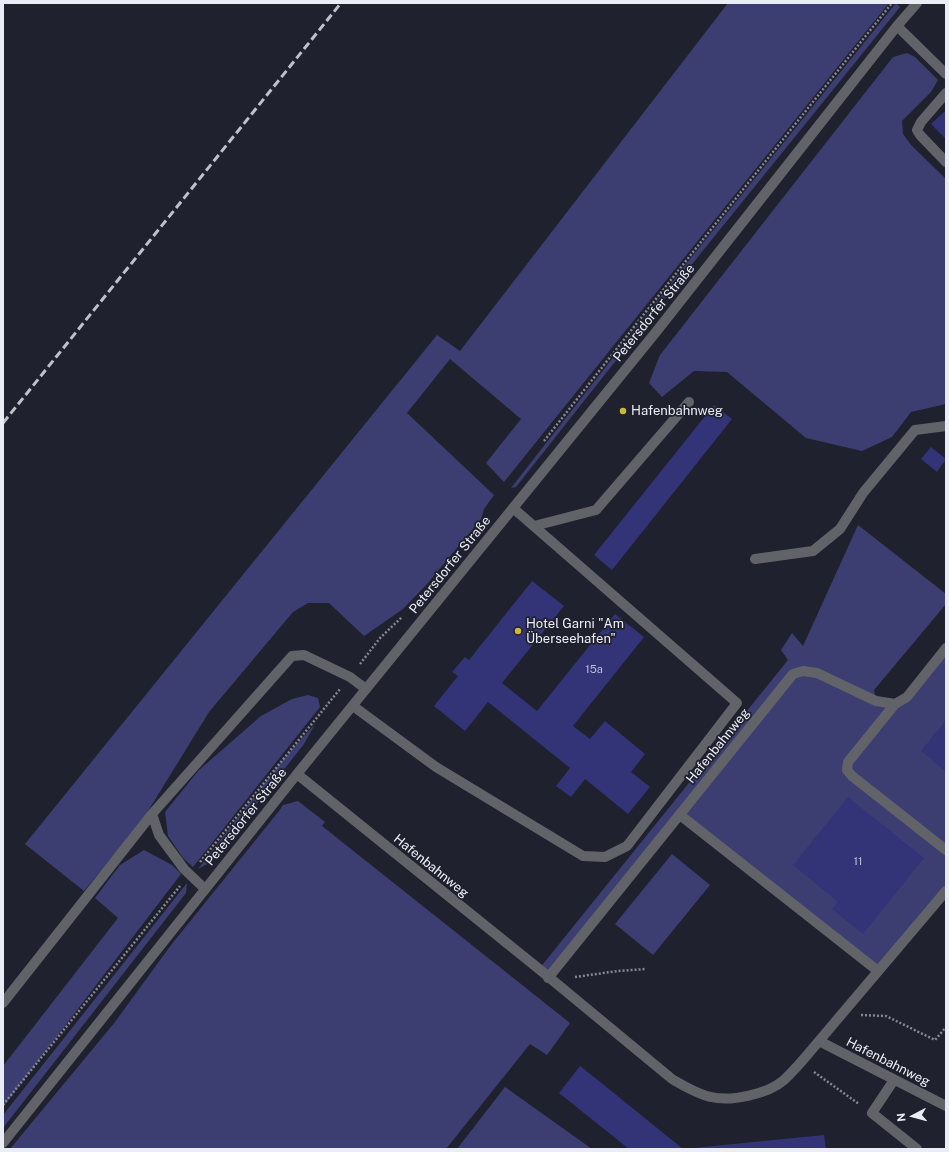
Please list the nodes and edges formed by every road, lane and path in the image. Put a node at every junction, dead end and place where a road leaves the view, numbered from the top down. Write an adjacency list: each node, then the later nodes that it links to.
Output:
1 (892, 3): 9 (path)
2 (917, 3): 3 (street, Petersdorfer Straße)
3 (897, 26): 4 (street); 10 (street, Petersdorfer Straße)
4 (946, 74)
5 (946, 93): 6 (street)
6 (946, 162)
7 (689, 402): 11 (street)
8 (946, 426): 12 (street)
9 (542, 445)
10 (513, 508): 11 (street); 16 (street, Petersdorfer Straße)
11 (534, 526): 18 (street)
12 (755, 559)
13 (402, 616): 15 (path)
14 (946, 648): 17 (street)
15 (350, 677): 16 (street); 20 (street); 23 (path)
16 (366, 689): 18 (street, Petersdorfer Straße)
17 (895, 704): 21 (street, Hafenbahnweg); 22 (street)
18 (353, 706): 19 (street, Petersdorfer Straße)
19 (297, 774): 24 (street, Petersdorfer Straße); 28 (street, Hafenbahnweg)
20 (152, 814): 23 (street); 29 (street)
21 (680, 815): 27 (street); 28 (street, Hafenbahnweg)
22 (946, 850)
23 (190, 874): 24 (street); 35 (path)
24 (205, 889): 38 (street, Petersdorfer Straße)
25 (946, 891): 27 (street, Hafenbahnweg)
26 (646, 969): 28 (path)
27 (878, 971): 30 (street, Hafenbahnweg)
28 (548, 978): 33 (street, Hafenbahnweg)
29 (3, 1003)
30 (841, 1015): 31 (path); 32 (street, Hafenbahnweg)
31 (946, 1027)
32 (819, 1041): 33 (street, Hafenbahnweg); 34 (street, Hafenbahnweg)
33 (800, 1063): 37 (path)
34 (894, 1080): 36 (street, Hafenbahnweg); 37 (street)
35 (3, 1105)
36 (946, 1106)
37 (872, 1113): 39 (street)
38 (3, 1143)
39 (917, 1149)

